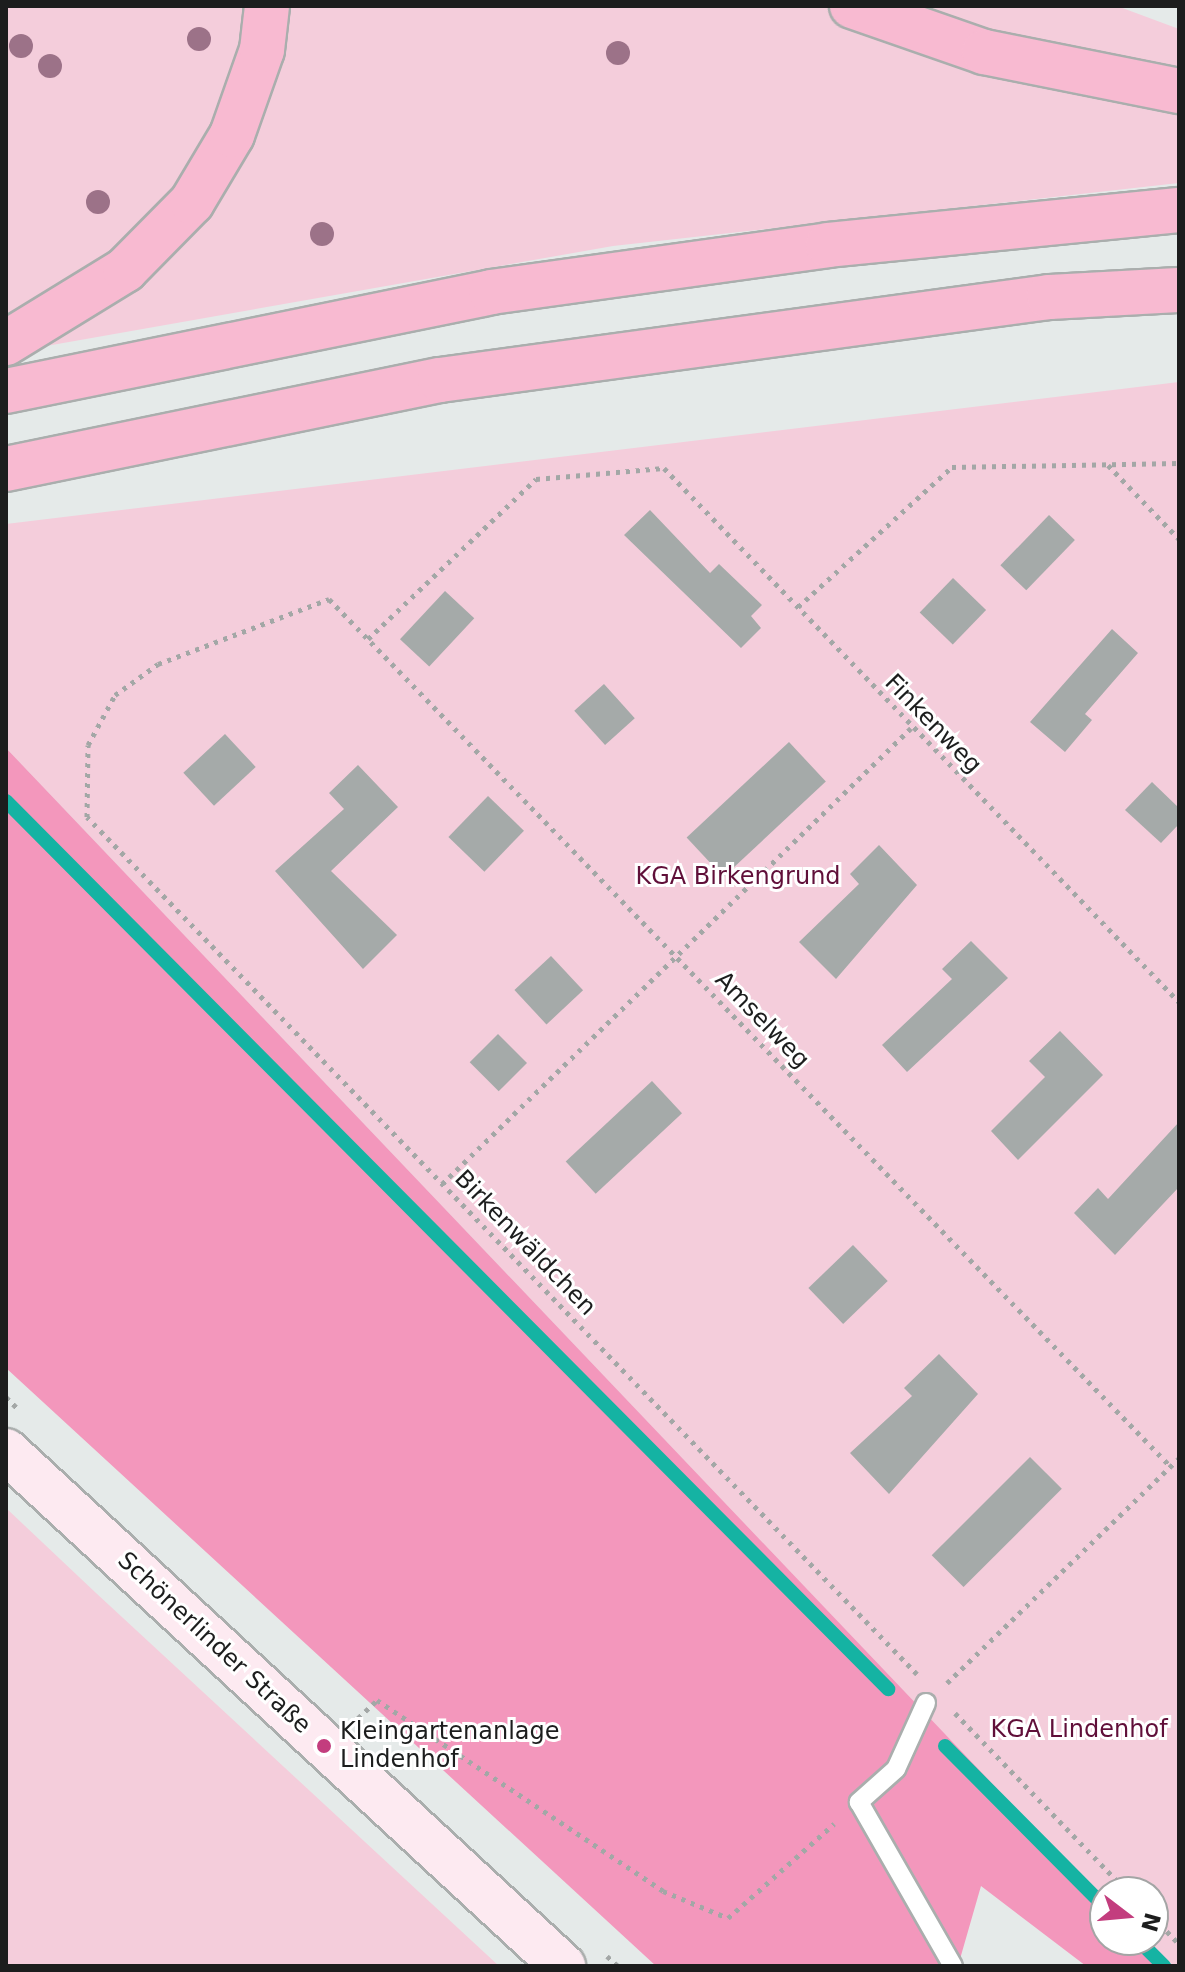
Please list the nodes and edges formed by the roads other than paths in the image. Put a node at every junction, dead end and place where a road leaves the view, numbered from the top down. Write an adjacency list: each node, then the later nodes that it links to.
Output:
1 (267, 6): 6 (highway)
2 (852, 6): 3 (highway)
3 (1179, 91)
4 (1179, 210): 7 (highway)
5 (1179, 290): 8 (highway)
6 (6, 343)
7 (6, 391)
8 (6, 469)
9 (6, 1451): 11 (main road, Schönerlinder Straße)
10 (931, 1698): 12 (lane)
11 (563, 1966)
12 (953, 1966)

